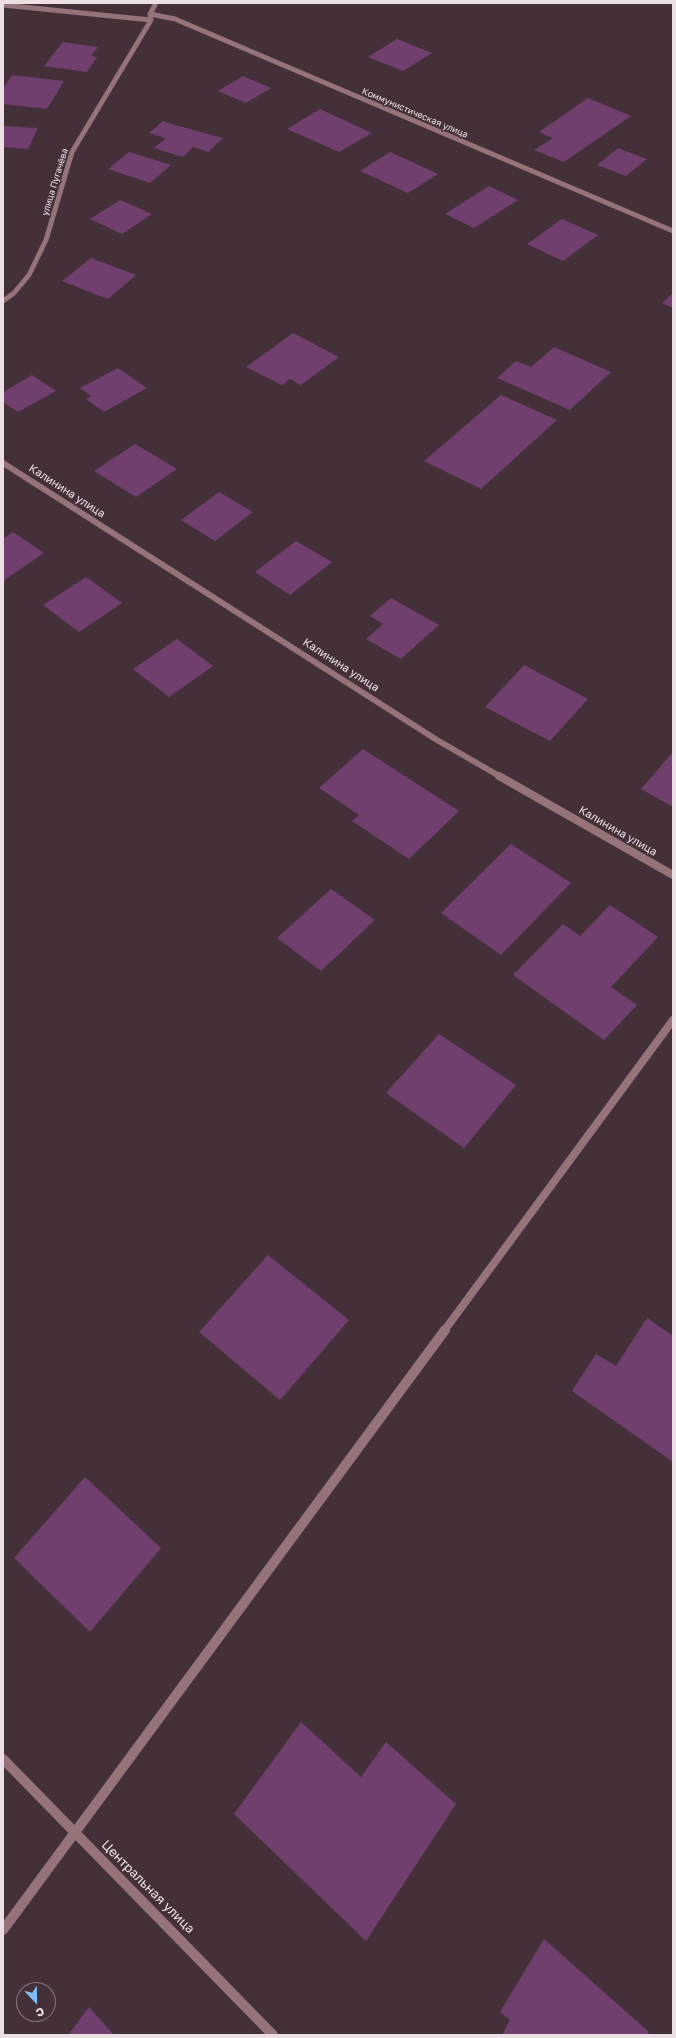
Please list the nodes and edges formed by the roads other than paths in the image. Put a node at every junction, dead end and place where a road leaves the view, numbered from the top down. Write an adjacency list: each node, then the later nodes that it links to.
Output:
1 (156, 3): 3 (street)
2 (3, 5): 4 (street)
3 (150, 14): 4 (street); 5 (street, Коммунистическая улица)
4 (151, 20): 6 (street, улица Пугачёва)
5 (673, 232)
6 (3, 301)
7 (3, 463): 8 (street, Калинина улица)
8 (673, 875)
9 (673, 1020): 11 (street)
10 (3, 1758): 11 (street, Центральная улица)
11 (74, 1833): 12 (street); 13 (street, Центральная улица)
12 (3, 1930)
13 (273, 2035)

